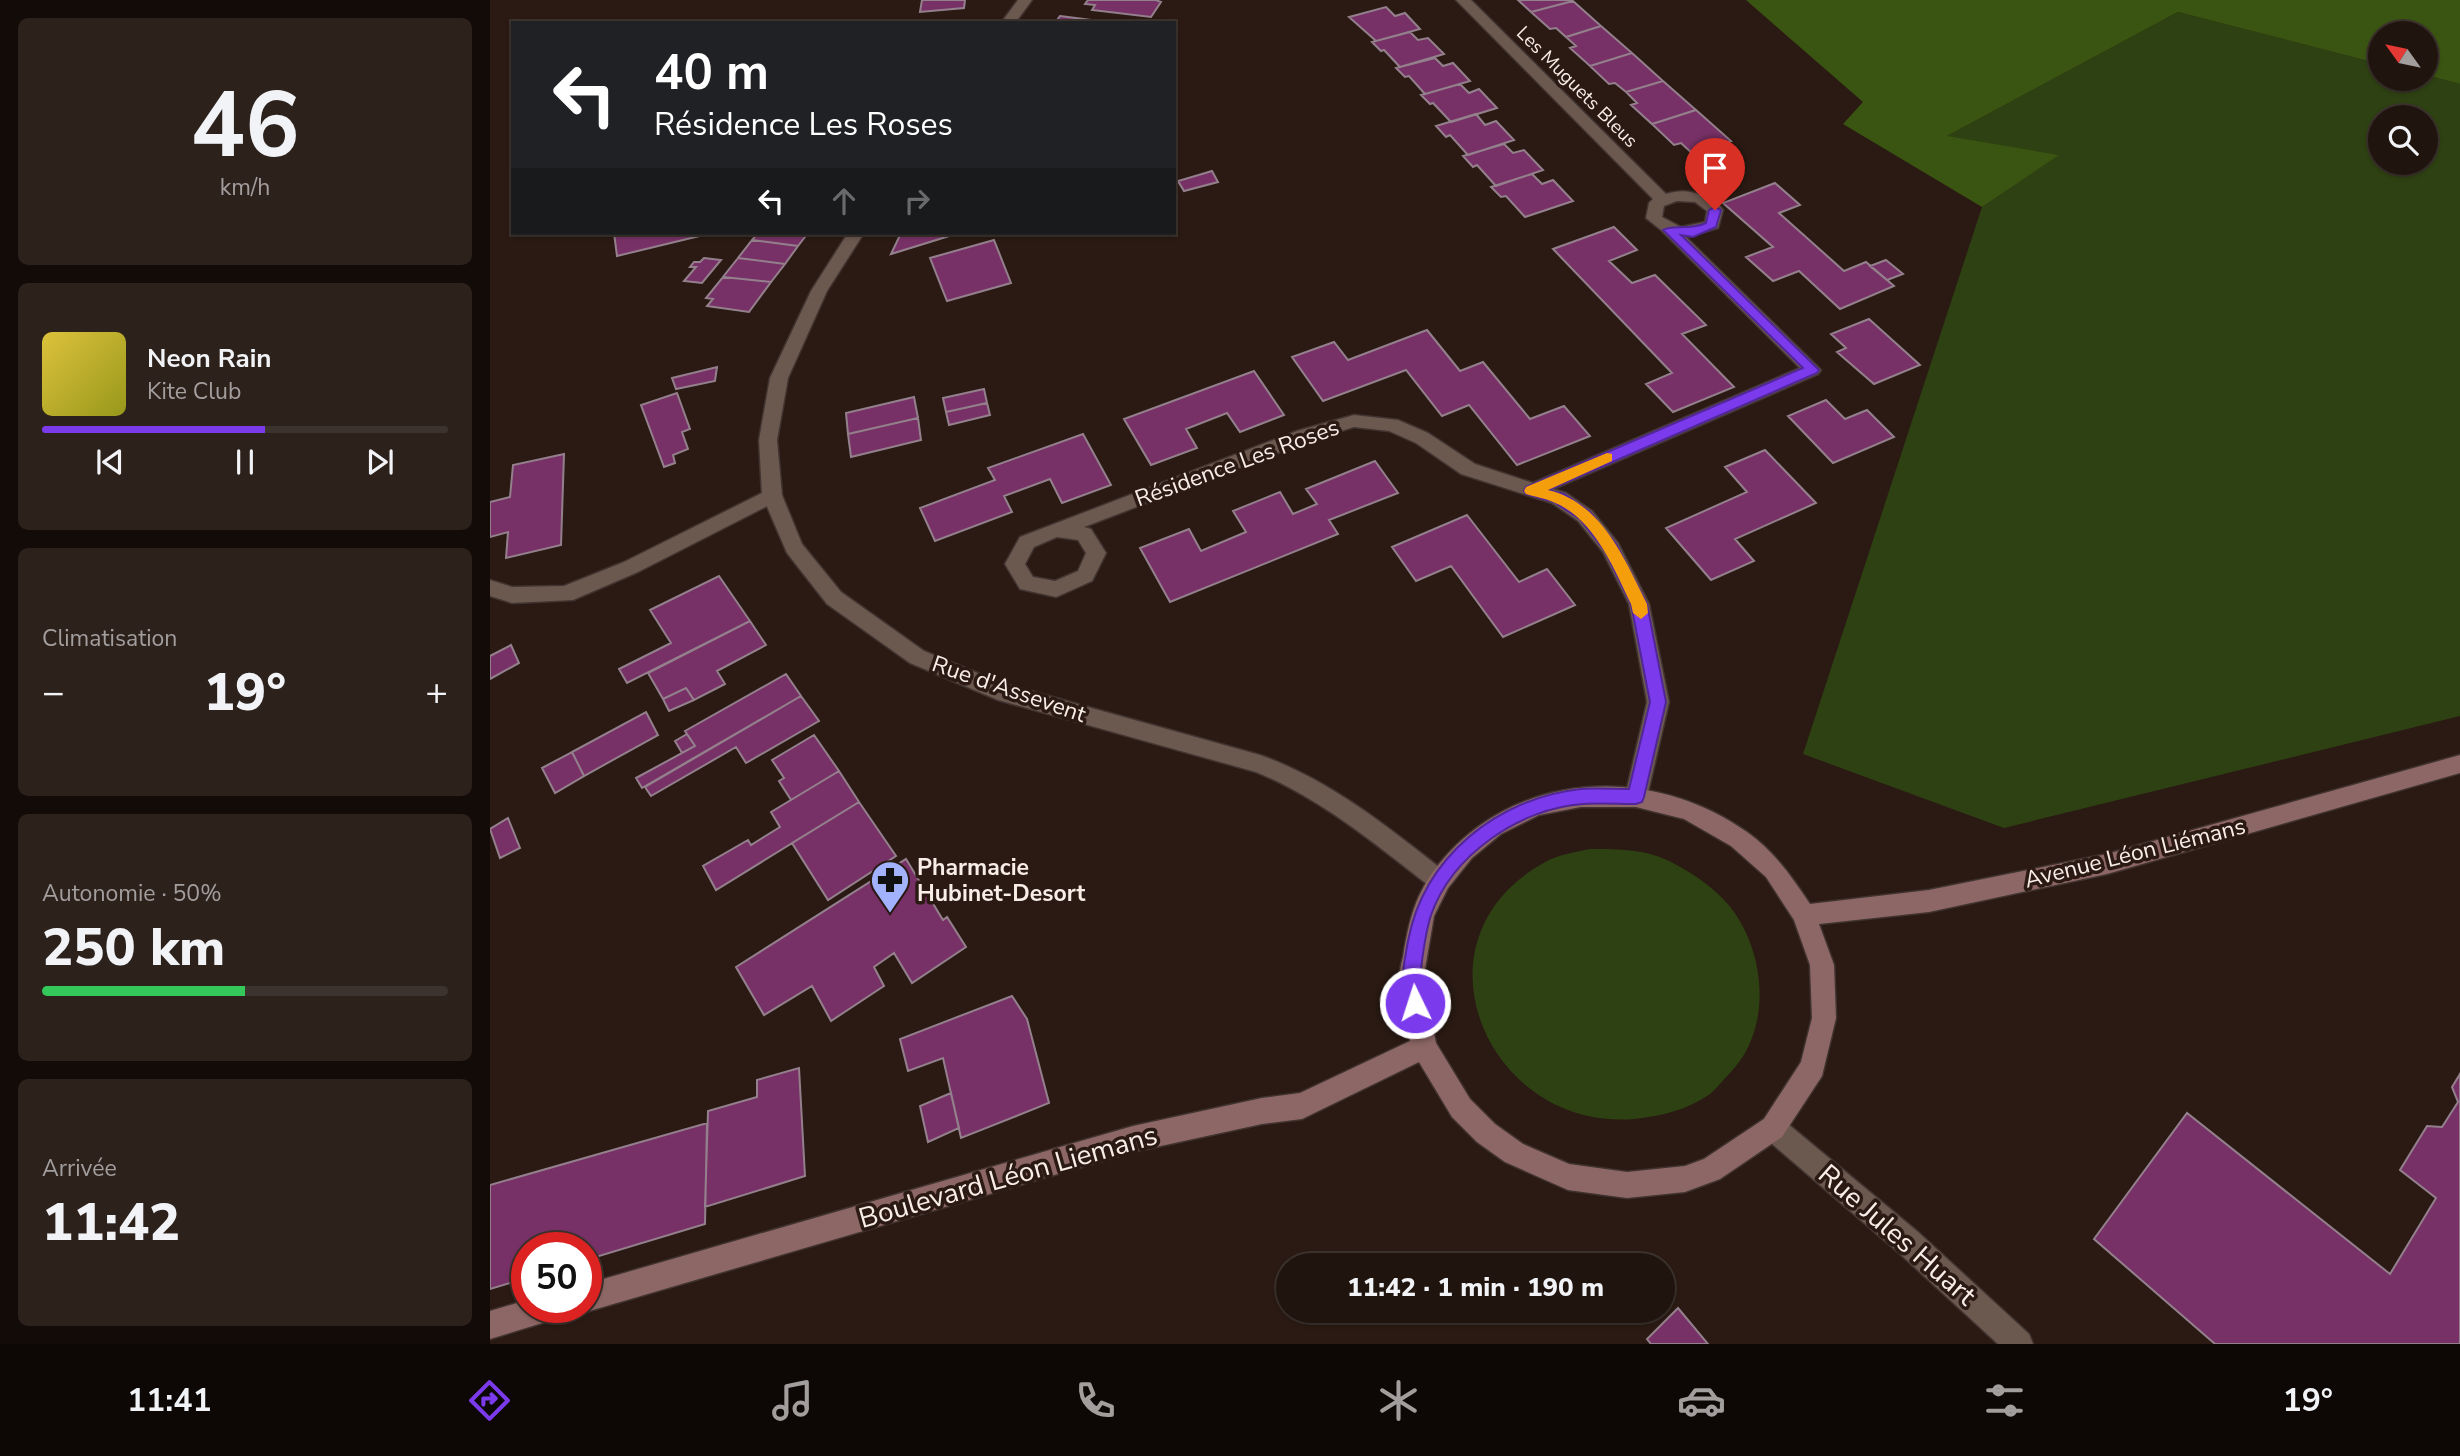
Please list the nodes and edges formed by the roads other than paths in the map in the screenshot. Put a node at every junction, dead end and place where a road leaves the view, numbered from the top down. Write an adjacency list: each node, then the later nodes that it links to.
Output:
1 (1025, 0): 3 (street)
2 (1462, 0): 4 (street, Les Muguets Bleus)
3 (1009, 21)
4 (1664, 201): 5 (street); 5 (street)
5 (1669, 230): 7 (street)
6 (855, 235): 8 (street, Rue d'Assevent)
7 (1531, 491): 9 (street, Résidence Les Roses); 12 (street, Résidence Les Roses)
8 (772, 495): 10 (street); 13 (street, Rue d'Assevent)
9 (1056, 530)
10 (490, 588)
11 (2460, 764): 14 (main road, Avenue Léon Liémans)
12 (1636, 797): 13 (main road); 14 (main road)
13 (1440, 881): 15 (main road)
14 (1804, 915): 16 (main road)
15 (1424, 1047): 16 (main road); 17 (main road, Boulevard Léon Liemans)
16 (1773, 1128): 20 (street, Rue Jules Huart)
17 (602, 1293)
18 (511, 1319): 19 (main road)
19 (490, 1325)
20 (2019, 1344)

